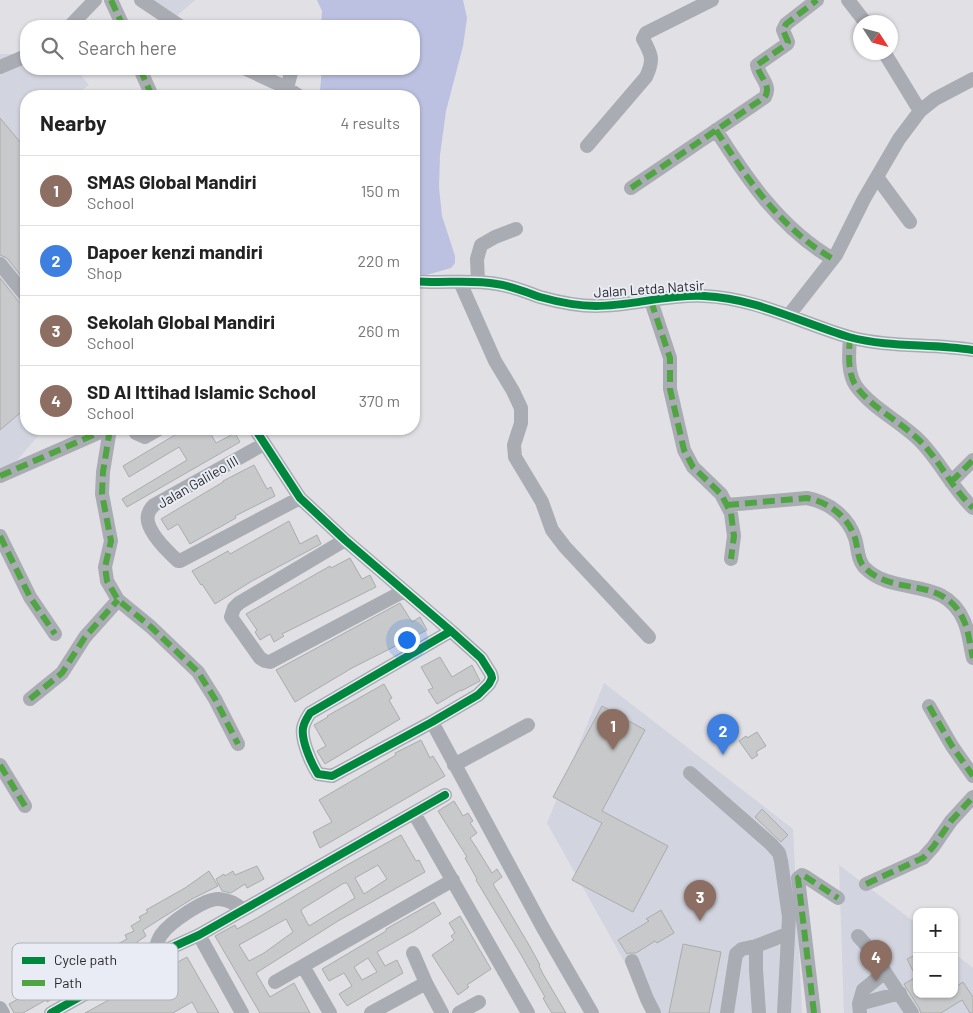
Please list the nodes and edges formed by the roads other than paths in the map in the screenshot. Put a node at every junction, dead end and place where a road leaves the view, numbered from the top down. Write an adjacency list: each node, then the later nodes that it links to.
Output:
1 (95, 0): 8 (street)
2 (112, 0): 9 (street)
3 (141, 0): 10 (street)
4 (712, 0): 23 (street)
5 (817, 0): 22 (street)
6 (848, 0): 7 (street)
7 (860, 15)
8 (76, 20)
9 (120, 20)
10 (171, 20)
11 (20, 59): 13 (street)
12 (889, 60): 21 (street)
13 (0, 67)
14 (143, 75): 19 (street)
15 (259, 75): 18 (street)
16 (290, 75): 18 (street)
17 (973, 79): 21 (street)
18 (287, 88): 20 (street)
19 (149, 90)
20 (290, 90)
21 (920, 111): 24 (street)
22 (716, 130): 25 (street); 28 (street)
23 (587, 146)
24 (877, 177): 26 (street); 28 (street)
25 (630, 188)
26 (910, 222)
27 (516, 229): 32 (street)
28 (833, 259): 35 (street)
29 (0, 264): 33 (street)
30 (420, 281): 31 (street, Jalan Letda Natsir)
31 (460, 282): 32 (street, Jalan Letda Natsir); 55 (street)
32 (478, 282): 34 (street, Jalan Letda Natsir)
33 (20, 289)
34 (651, 301): 35 (street, Jalan Letda Natsir); 46 (street)
35 (789, 315): 36 (street, Jalan Letda Natsir)
36 (850, 337): 37 (street, Jalan Letda Natsir); 44 (street)
37 (973, 350)
38 (94, 435): 43 (street)
39 (107, 435): 52 (street)
40 (259, 435): 41 (street)
41 (264, 444): 45 (street); 45 (street, Jalan Galileo III)
42 (973, 460): 44 (street)
43 (0, 476)
44 (951, 482): 47 (street)
45 (300, 498): 49 (street)
46 (727, 505): 50 (street); 56 (street)
47 (973, 508)
48 (0, 536): 54 (street)
49 (345, 540): 51 (street); 51 (street)
50 (731, 559)
51 (404, 591): 53 (street)
52 (118, 600): 57 (street); 61 (street)
53 (451, 631): 59 (street); 59 (street)
54 (55, 634)
55 (649, 637)
56 (973, 658)
57 (30, 699)
58 (929, 706): 64 (street)
59 (432, 722): 63 (street)
60 (528, 725): 63 (street)
61 (238, 744)
62 (0, 765): 68 (street)
63 (454, 765): 99 (street)
64 (972, 771)
65 (690, 773): 74 (street)
66 (445, 795): 69 (street)
67 (973, 797): 71 (street)
68 (25, 806)
69 (414, 813): 70 (street); 73 (street)
70 (453, 880): 82 (street); 98 (street)
71 (866, 884)
72 (838, 898): 104 (street)
73 (243, 910): 75 (street); 77 (street)
74 (787, 934): 79 (street); 103 (street)
75 (199, 935): 78 (street); 93 (street)
76 (858, 936): 83 (street)
77 (158, 943)
78 (178, 945)
79 (756, 946): 101 (street); 102 (street)
80 (413, 953): 85 (street)
81 (632, 961): 100 (street)
82 (303, 966): 84 (street); 94 (street)
83 (885, 972): 86 (street); 90 (street)
84 (276, 982)
85 (426, 984): 95 (street); 96 (street)
86 (900, 993): 90 (street); 105 (street)
87 (74, 1000): 92 (street)
88 (479, 1002): 97 (street)
89 (0, 1008): 91 (street)
90 (860, 1008)
91 (3, 1013)
92 (51, 1013)
93 (242, 1013)
94 (330, 1013)
95 (371, 1013)
96 (442, 1013)
97 (459, 1013)
98 (528, 1013)
99 (592, 1013)
100 (654, 1013)
101 (728, 1013)
102 (759, 1013)
103 (784, 1013)
104 (814, 1013)
105 (912, 1013)

